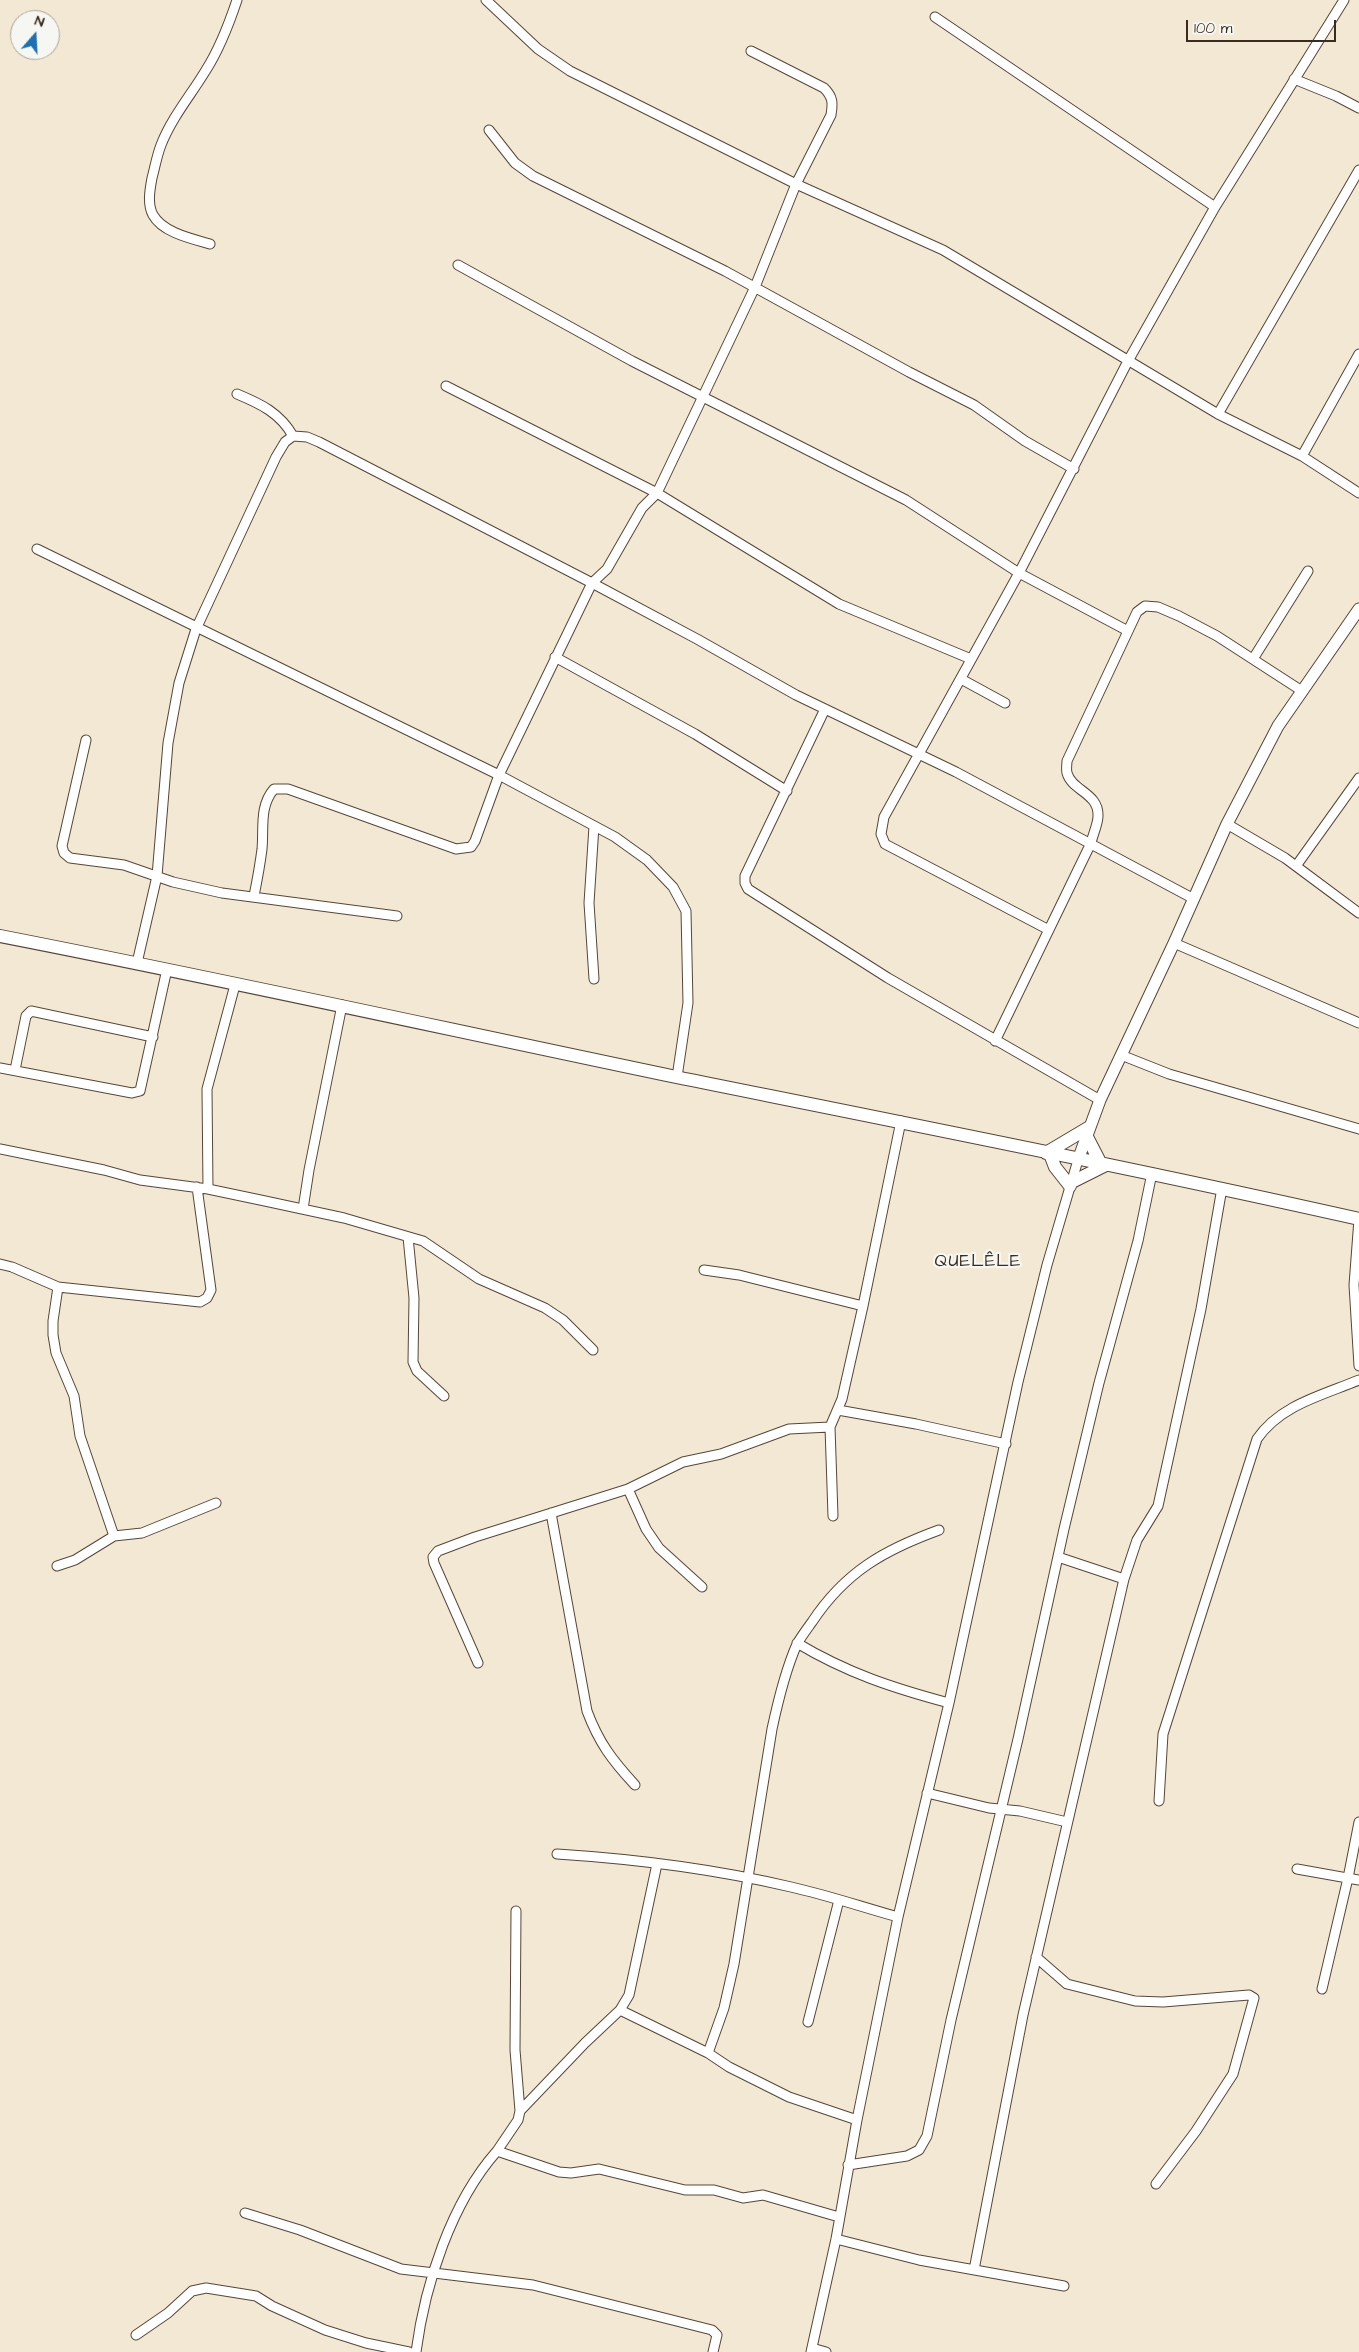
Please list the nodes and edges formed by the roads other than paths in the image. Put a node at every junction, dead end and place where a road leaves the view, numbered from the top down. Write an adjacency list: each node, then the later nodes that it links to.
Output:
1 (237, 0): 12 (street)
2 (486, 0): 10 (street)
3 (1344, 0): 6 (street)
4 (935, 17): 11 (street)
5 (750, 51): 10 (street)
6 (1294, 79): 7 (street); 11 (street)
7 (1359, 108)
8 (489, 130): 14 (street)
9 (1359, 170): 20 (street)
10 (796, 184): 14 (street); 16 (street)
11 (1215, 208): 16 (street)
12 (210, 244)
13 (458, 264): 19 (street)
14 (754, 287): 19 (street); 23 (street)
15 (1359, 354): 22 (street)
16 (1128, 361): 20 (street); 23 (street)
17 (446, 386): 24 (street)
18 (237, 394): 21 (street)
19 (704, 397): 24 (street); 28 (street)
20 (1218, 414): 22 (street)
21 (293, 436): 29 (street); 31 (street)
22 (1302, 456): 25 (street)
23 (1074, 469): 28 (street)
24 (657, 493): 29 (street); 34 (street)
25 (1359, 493)
26 (37, 549): 31 (street)
27 (1308, 571): 35 (street)
28 (1019, 573): 32 (street); 34 (street)
29 (592, 583): 33 (street); 39 (street)
30 (1359, 609): 37 (street)
31 (196, 629): 42 (street); 49 (street)
32 (1128, 631): 35 (street); 47 (street)
33 (555, 657): 42 (street); 44 (street)
34 (971, 659): 36 (street)
35 (1253, 660): 37 (street)
36 (960, 679): 38 (street); 41 (street)
37 (1302, 691): 45 (street)
38 (1004, 702)
39 (825, 709): 41 (street); 44 (street)
40 (86, 740): 49 (street)
41 (919, 755): 47 (street); 54 (street)
42 (499, 775): 46 (street); 50 (street)
43 (1359, 778): 48 (street)
44 (787, 791): 64 (street)
45 (1227, 824): 48 (street); 51 (street)
46 (594, 826): 59 (street); 68 (street)
47 (1091, 843): 51 (street); 54 (street)
48 (1296, 866): 52 (street)
49 (157, 876): 50 (street); 57 (street)
50 (254, 896): 53 (street)
51 (1194, 899): 56 (street)
52 (1359, 913)
53 (398, 916)
54 (1048, 930): 64 (street)
55 (0, 936): 57 (main road)
56 (1174, 943): 62 (street); 65 (street)
57 (137, 963): 58 (main road)
58 (168, 970): 60 (main road); 63 (street)
59 (594, 979)
60 (235, 984): 61 (main road); 81 (street)
61 (342, 1005): 68 (main road); 82 (street)
62 (1359, 1023)
63 (153, 1037): 67 (street); 67 (street)
64 (995, 1041): 69 (street)
65 (1121, 1055): 69 (street); 71 (street)
66 (0, 1068): 67 (street)
67 (15, 1070)
68 (677, 1077): 70 (main road)
69 (1100, 1100): 72 (street)
70 (901, 1121): 74 (main road); 88 (street)
71 (1359, 1129)
72 (1087, 1132): 74 (main road); 75 (street); 76 (main road)
73 (0, 1149): 79 (street)
74 (1048, 1154): 75 (main road); 78 (main road)
75 (1078, 1160): 76 (main road); 78 (street)
76 (1104, 1165): 77 (main road); 78 (main road)
77 (1152, 1173): 80 (main road); 102 (street)
78 (1071, 1184): 95 (street)
79 (197, 1187): 81 (street); 87 (street)
80 (1222, 1188): 83 (main road); 104 (street)
81 (208, 1189): 82 (street)
82 (303, 1209): 84 (street)
83 (1359, 1219): 90 (street)
84 (408, 1237): 89 (street); 92 (street)
85 (0, 1264): 87 (street)
86 (704, 1270): 88 (street)
87 (58, 1287): 101 (street)
88 (863, 1306): 93 (street)
89 (593, 1350)
90 (1359, 1366)
91 (1359, 1380): 111 (street)
92 (444, 1396)
93 (838, 1410): 94 (street); 95 (street)
94 (830, 1427): 96 (street); 99 (street)
95 (1006, 1444): 108 (street)
96 (628, 1489): 98 (street); 105 (street)
97 (216, 1503): 101 (street)
98 (551, 1513): 107 (street); 109 (street)
99 (833, 1516)
100 (939, 1530): 106 (street)
101 (114, 1536): 103 (street)
102 (1058, 1557): 104 (street); 112 (street)
103 (57, 1566)
104 (1124, 1579): 113 (street)
105 (702, 1587)
106 (797, 1643): 108 (street); 118 (street)
107 (478, 1663)
108 (949, 1703): 110 (street)
109 (635, 1785)
110 (927, 1793): 112 (street); 123 (street)
111 (1159, 1801)
112 (1000, 1809): 113 (street); 132 (street)
113 (1067, 1822): 124 (street)
114 (1359, 1822): 119 (street)
115 (557, 1854): 116 (street)
116 (657, 1864): 118 (street); 126 (street)
117 (1297, 1869): 119 (street)
118 (747, 1878): 121 (street); 128 (street)
119 (1348, 1878): 120 (street); 125 (street)
120 (1359, 1880)
121 (839, 1900): 123 (street); 127 (street)
122 (516, 1911): 129 (street)
123 (898, 1917): 130 (street)
124 (1036, 1957): 133 (street); 137 (street)
125 (1322, 1989)
126 (620, 2010): 128 (street); 129 (street)
127 (808, 2022)
128 (708, 2053): 130 (street)
129 (520, 2112): 131 (street)
130 (856, 2120): 132 (street)
131 (496, 2151): 135 (street); 138 (street)
132 (848, 2165): 135 (street)
133 (1156, 2184)
134 (246, 2213): 138 (street)
135 (839, 2217): 136 (street)
136 (836, 2239): 137 (street); 141 (street)
137 (974, 2270): 139 (street)
138 (432, 2273): 143 (street); 144 (street)
139 (1064, 2286)
140 (136, 2335): 142 (street)
141 (811, 2350): 145 (street)
142 (409, 2352)
143 (416, 2352)
144 (713, 2352)
145 (826, 2352)

